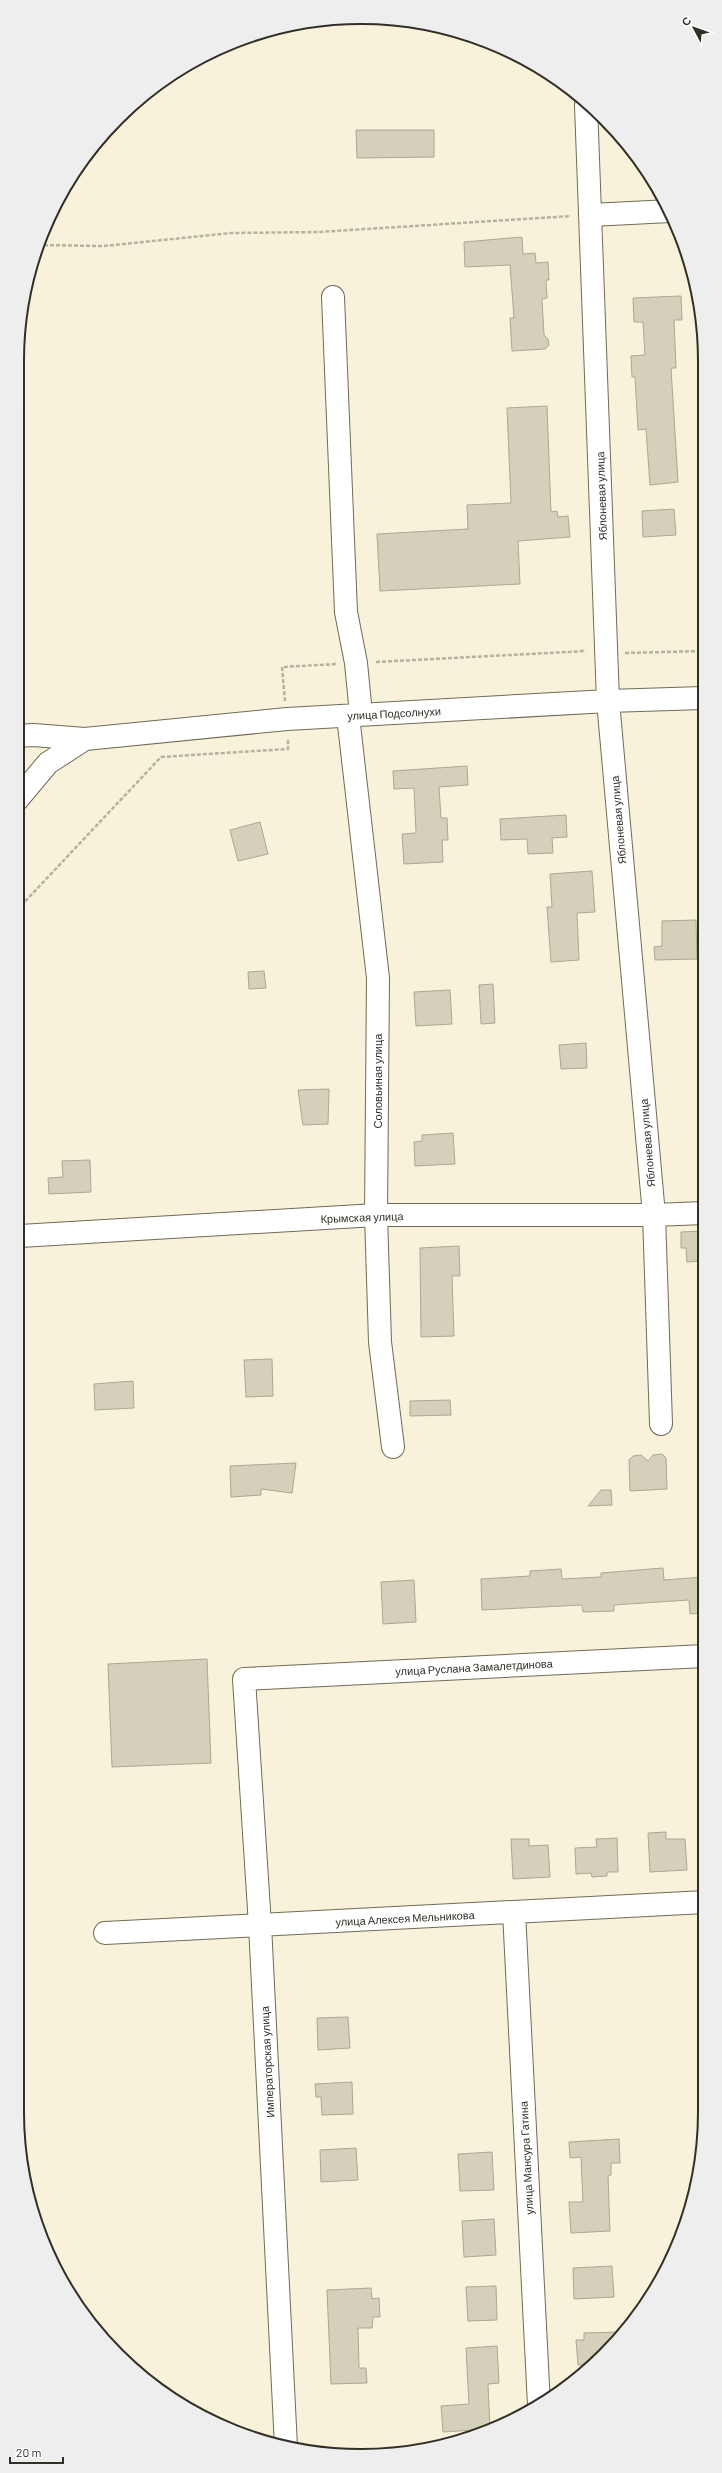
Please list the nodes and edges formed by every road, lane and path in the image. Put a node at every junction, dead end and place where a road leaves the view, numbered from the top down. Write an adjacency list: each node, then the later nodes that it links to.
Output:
1 (586, 111): 3 (street, Яблоневая улица)
2 (663, 211): 3 (street)
3 (591, 215): 4 (path); 7 (street, Яблоневая улица)
4 (45, 245)
5 (333, 297): 8 (street, Соловьиная улица)
6 (698, 698): 7 (street, улица Подсолнухи)
7 (608, 701): 8 (street, улица Подсолнухи); 14 (street, Яблоневая улица)
8 (355, 715): 10 (street, улица Подсолнухи); 13 (street, Соловьиная улица)
9 (24, 736): 10 (street, улица Подсолнухи)
10 (85, 739): 11 (street)
11 (24, 792)
12 (698, 1213): 14 (street, Крымская улица)
13 (376, 1215): 14 (street, Крымская улица); 15 (street, Крымская улица); 17 (street, Соловьиная улица)
14 (654, 1216): 16 (street, Яблоневая улица)
15 (24, 1236)
16 (660, 1424)
17 (393, 1447)
18 (698, 1656): 19 (street, улица Руслана Замалетдинова)
19 (244, 1679): 22 (street, Императорская улица)
20 (698, 1902): 21 (street, улица Алексея Мельникова)
21 (514, 1912): 22 (street, улица Алексея Мельникова); 24 (street, улица Мансура Гатина)
22 (260, 1925): 23 (street, улица Алексея Мельникова); 25 (street, Императорская улица)
23 (105, 1933)
24 (538, 2399)
25 (286, 2441)

